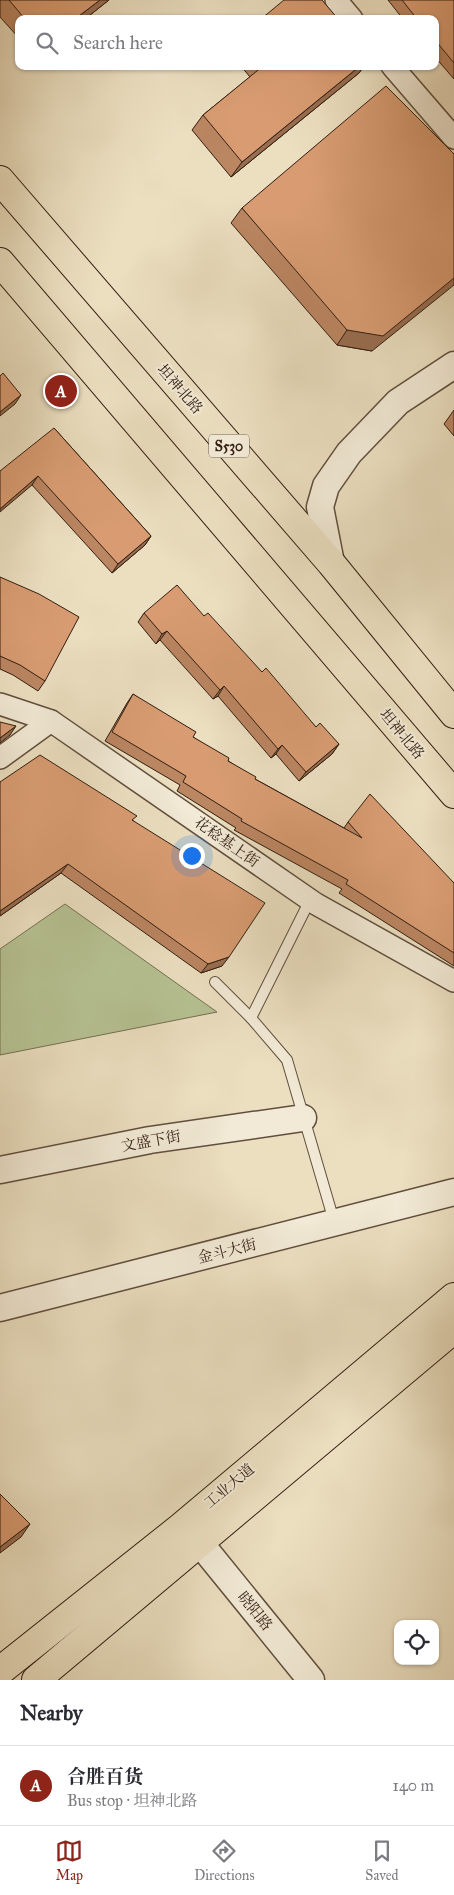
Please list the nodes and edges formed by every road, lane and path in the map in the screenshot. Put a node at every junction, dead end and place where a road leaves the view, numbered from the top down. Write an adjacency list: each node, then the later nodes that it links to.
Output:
1 (336, 0): 2 (street)
2 (349, 15)
3 (395, 70): 4 (street)
4 (454, 138)
5 (0, 180): 8 (main road, 坦神北路 / S530)
6 (0, 262): 13 (main road, 坦神北路)
7 (454, 365): 8 (street)
8 (331, 563): 10 (main road, 坦神北路 / S530)
9 (0, 704): 11 (street, 花稔基上街)
10 (454, 714)
11 (51, 721): 12 (street); 14 (street, 花稔基上街)
12 (0, 758)
13 (454, 794)
14 (310, 900): 15 (street, 花稔基上街); 17 (lane)
15 (454, 981)
16 (215, 982): 17 (lane)
17 (251, 1018): 18 (lane)
18 (304, 1118): 19 (street, 文盛下街); 21 (lane)
19 (0, 1170)
20 (454, 1192): 21 (street, 金斗大街)
21 (334, 1223): 23 (street, 金斗大街)
22 (454, 1297): 26 (main road, 工业大道)
23 (0, 1308)
24 (454, 1329): 25 (main road, 工业大道)
25 (199, 1542): 27 (main road, 工业大道); 28 (street, 晓阳路)
26 (0, 1671)
27 (36, 1680)
28 (311, 1680)

